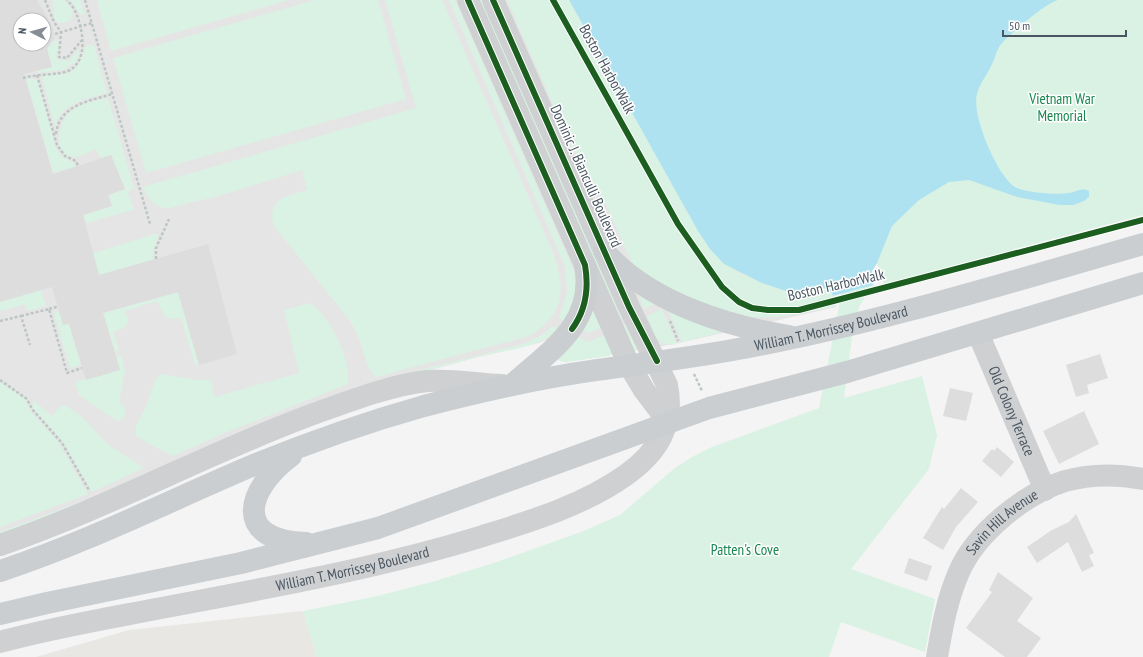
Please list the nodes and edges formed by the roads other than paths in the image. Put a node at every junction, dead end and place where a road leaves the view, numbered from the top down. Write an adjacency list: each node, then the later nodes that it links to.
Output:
1 (468, 0): 5 (street)
2 (493, 0): 4 (street, Dominic J. Bianculli Boulevard)
3 (1143, 244): 8 (main road, William T. Morrissey Boulevard)
4 (604, 251): 8 (main road); 9 (street, Dominic J. Bianculli Boulevard)
5 (585, 265): 10 (street); 11 (main road)
6 (1143, 283): 7 (main road, William T. Morrissey Boulevard)
7 (978, 332): 12 (main road, William T. Morrissey Boulevard); 15 (street, Old Colony Terrace)
8 (801, 336): 9 (main road, William T. Morrissey Boulevard)
9 (657, 361): 10 (main road, William T. Morrissey Boulevard); 12 (street, Dominic J. Bianculli Boulevard)
10 (629, 366): 11 (main road, William T. Morrissey Boulevard); 12 (street)
11 (513, 384): 13 (main road, William T. Morrissey Boulevard); 17 (street, William T. Morrissey Boulevard)
12 (668, 422): 16 (main road, William T. Morrissey Boulevard); 20 (street, William T. Morrissey Boulevard)
13 (312, 443): 16 (main road); 18 (main road, William T. Morrissey Boulevard)
14 (1143, 479): 15 (street, Savin Hill Avenue)
15 (1045, 490): 21 (street, Savin Hill Avenue)
16 (326, 543): 19 (main road, William T. Morrissey Boulevard)
17 (0, 545)
18 (0, 571)
19 (0, 614)
20 (0, 642)
21 (937, 657)

